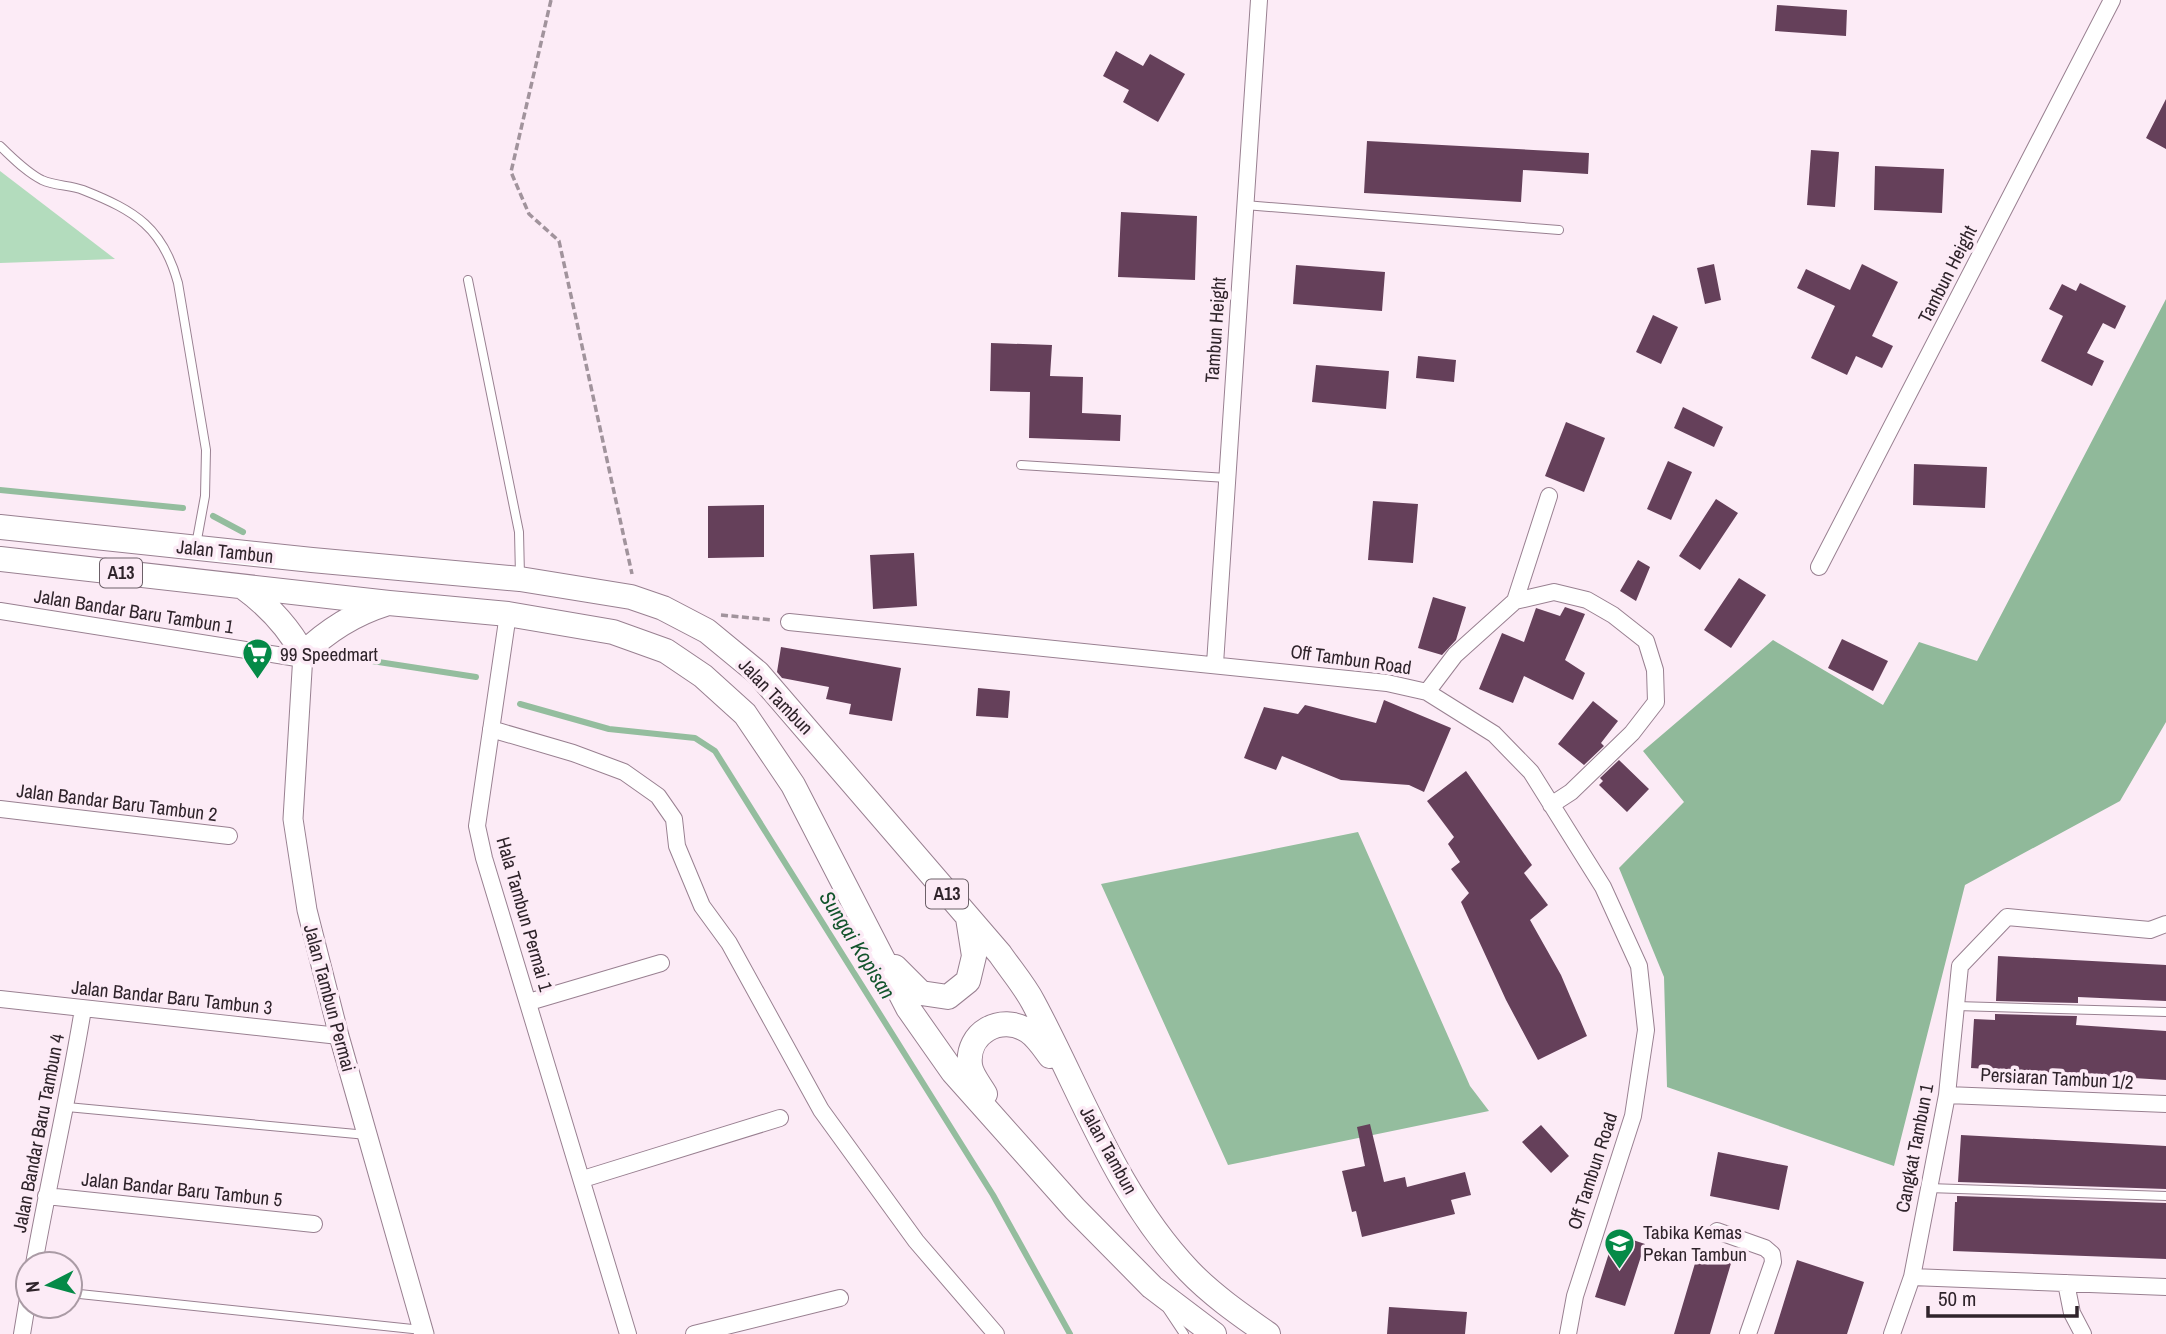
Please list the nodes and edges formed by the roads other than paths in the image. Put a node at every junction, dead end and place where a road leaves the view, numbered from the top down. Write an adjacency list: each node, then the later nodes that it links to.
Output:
1 (1259, 0): 4 (street, Tambun Height)
2 (2112, 0): 13 (street, Tambun Height)
3 (0, 146): 11 (lane)
4 (1245, 205): 5 (lane); 8 (street, Tambun Height)
5 (1559, 230)
6 (468, 280): 14 (lane)
7 (1021, 465): 8 (lane)
8 (1227, 478): 22 (street, Tambun Height)
9 (1549, 496): 16 (street)
10 (0, 527): 11 (main road, Jalan Tambun / A13)
11 (195, 548): 14 (main road, Jalan Tambun)
12 (0, 559): 15 (main road, Jalan Tambun / A13)
13 (1819, 567)
14 (520, 579): 28 (main road, Jalan Tambun / A13)
15 (242, 587): 17 (main road, Jalan Tambun / A13); 21 (main road)
16 (1516, 601): 23 (street); 25 (street)
17 (389, 603): 19 (main road, Jalan Tambun / A13); 21 (main road)
18 (0, 611): 21 (street, Jalan Bandar Baru Tambun 1)
19 (508, 614): 24 (street, Hala Tambun Permai 1); 30 (main road, Jalan Tambun / A13)
20 (789, 622): 22 (street, Off Tambun Road)
21 (303, 656): 37 (street, Jalan Tambun Permai)
22 (1215, 664): 23 (street, Off Tambun Road)
23 (1427, 692): 25 (street, Off Tambun Road)
24 (491, 729): 33 (street, Hala Tambun Permai 1); 61 (street)
25 (1551, 805): 65 (street, Off Tambun Road)
26 (0, 809): 27 (street, Jalan Bandar Baru Tambun 2)
27 (229, 836)
28 (968, 918): 30 (main road); 38 (main road, Jalan Tambun / A13)
29 (2166, 924): 34 (street, Cangkat Tambun 1)
30 (879, 951): 43 (main road, Jalan Tambun / A13)
31 (661, 963): 33 (street)
32 (0, 999): 35 (street, Jalan Bandar Baru Tambun 3)
33 (529, 1002): 45 (street, Hala Tambun Permai 1)
34 (1956, 1006): 36 (lane); 39 (street, Cangkat Tambun 1)
35 (83, 1009): 37 (street, Jalan Bandar Baru Tambun 3); 41 (street, Jalan Bandar Baru Tambun 4)
36 (2166, 1012)
37 (339, 1036): 44 (street, Jalan Tambun Permai)
38 (1069, 1076): 43 (main road); 64 (main road, Jalan Tambun / A13)
39 (1947, 1094): 40 (street, Persiaran Tambun 1/2); 46 (street, Cangkat Tambun 1)
40 (2166, 1104)
41 (67, 1107): 44 (lane); 47 (street, Jalan Bandar Baru Tambun 4)
42 (780, 1118): 45 (street)
43 (1007, 1130): 54 (main road, Jalan Tambun / A13)
44 (367, 1135): 58 (street, Jalan Tambun Permai)
45 (583, 1179): 59 (street, Hala Tambun Permai 1)
46 (1928, 1188): 48 (lane); 52 (street, Cangkat Tambun 1)
47 (46, 1196): 49 (street, Jalan Bandar Baru Tambun 5); 51 (street, Jalan Bandar Baru Tambun 4)
48 (2166, 1196)
49 (314, 1223)
50 (1717, 1231): 66 (street)
51 (36, 1250)
52 (1912, 1277): 53 (street); 67 (street, Cangkat Tambun 1)
53 (2066, 1283): 55 (street); 68 (street)
54 (1152, 1287): 62 (lane); 63 (main road, Jalan Tambun / A13)
55 (2166, 1287)
56 (84, 1295): 58 (lane)
57 (840, 1298): 60 (street)
58 (423, 1332)
59 (628, 1334)
60 (694, 1334)
61 (996, 1334)
62 (1184, 1334)
63 (1214, 1334)
64 (1268, 1334)
65 (1568, 1334)
66 (1748, 1334)
67 (1892, 1334)
68 (2083, 1334)

